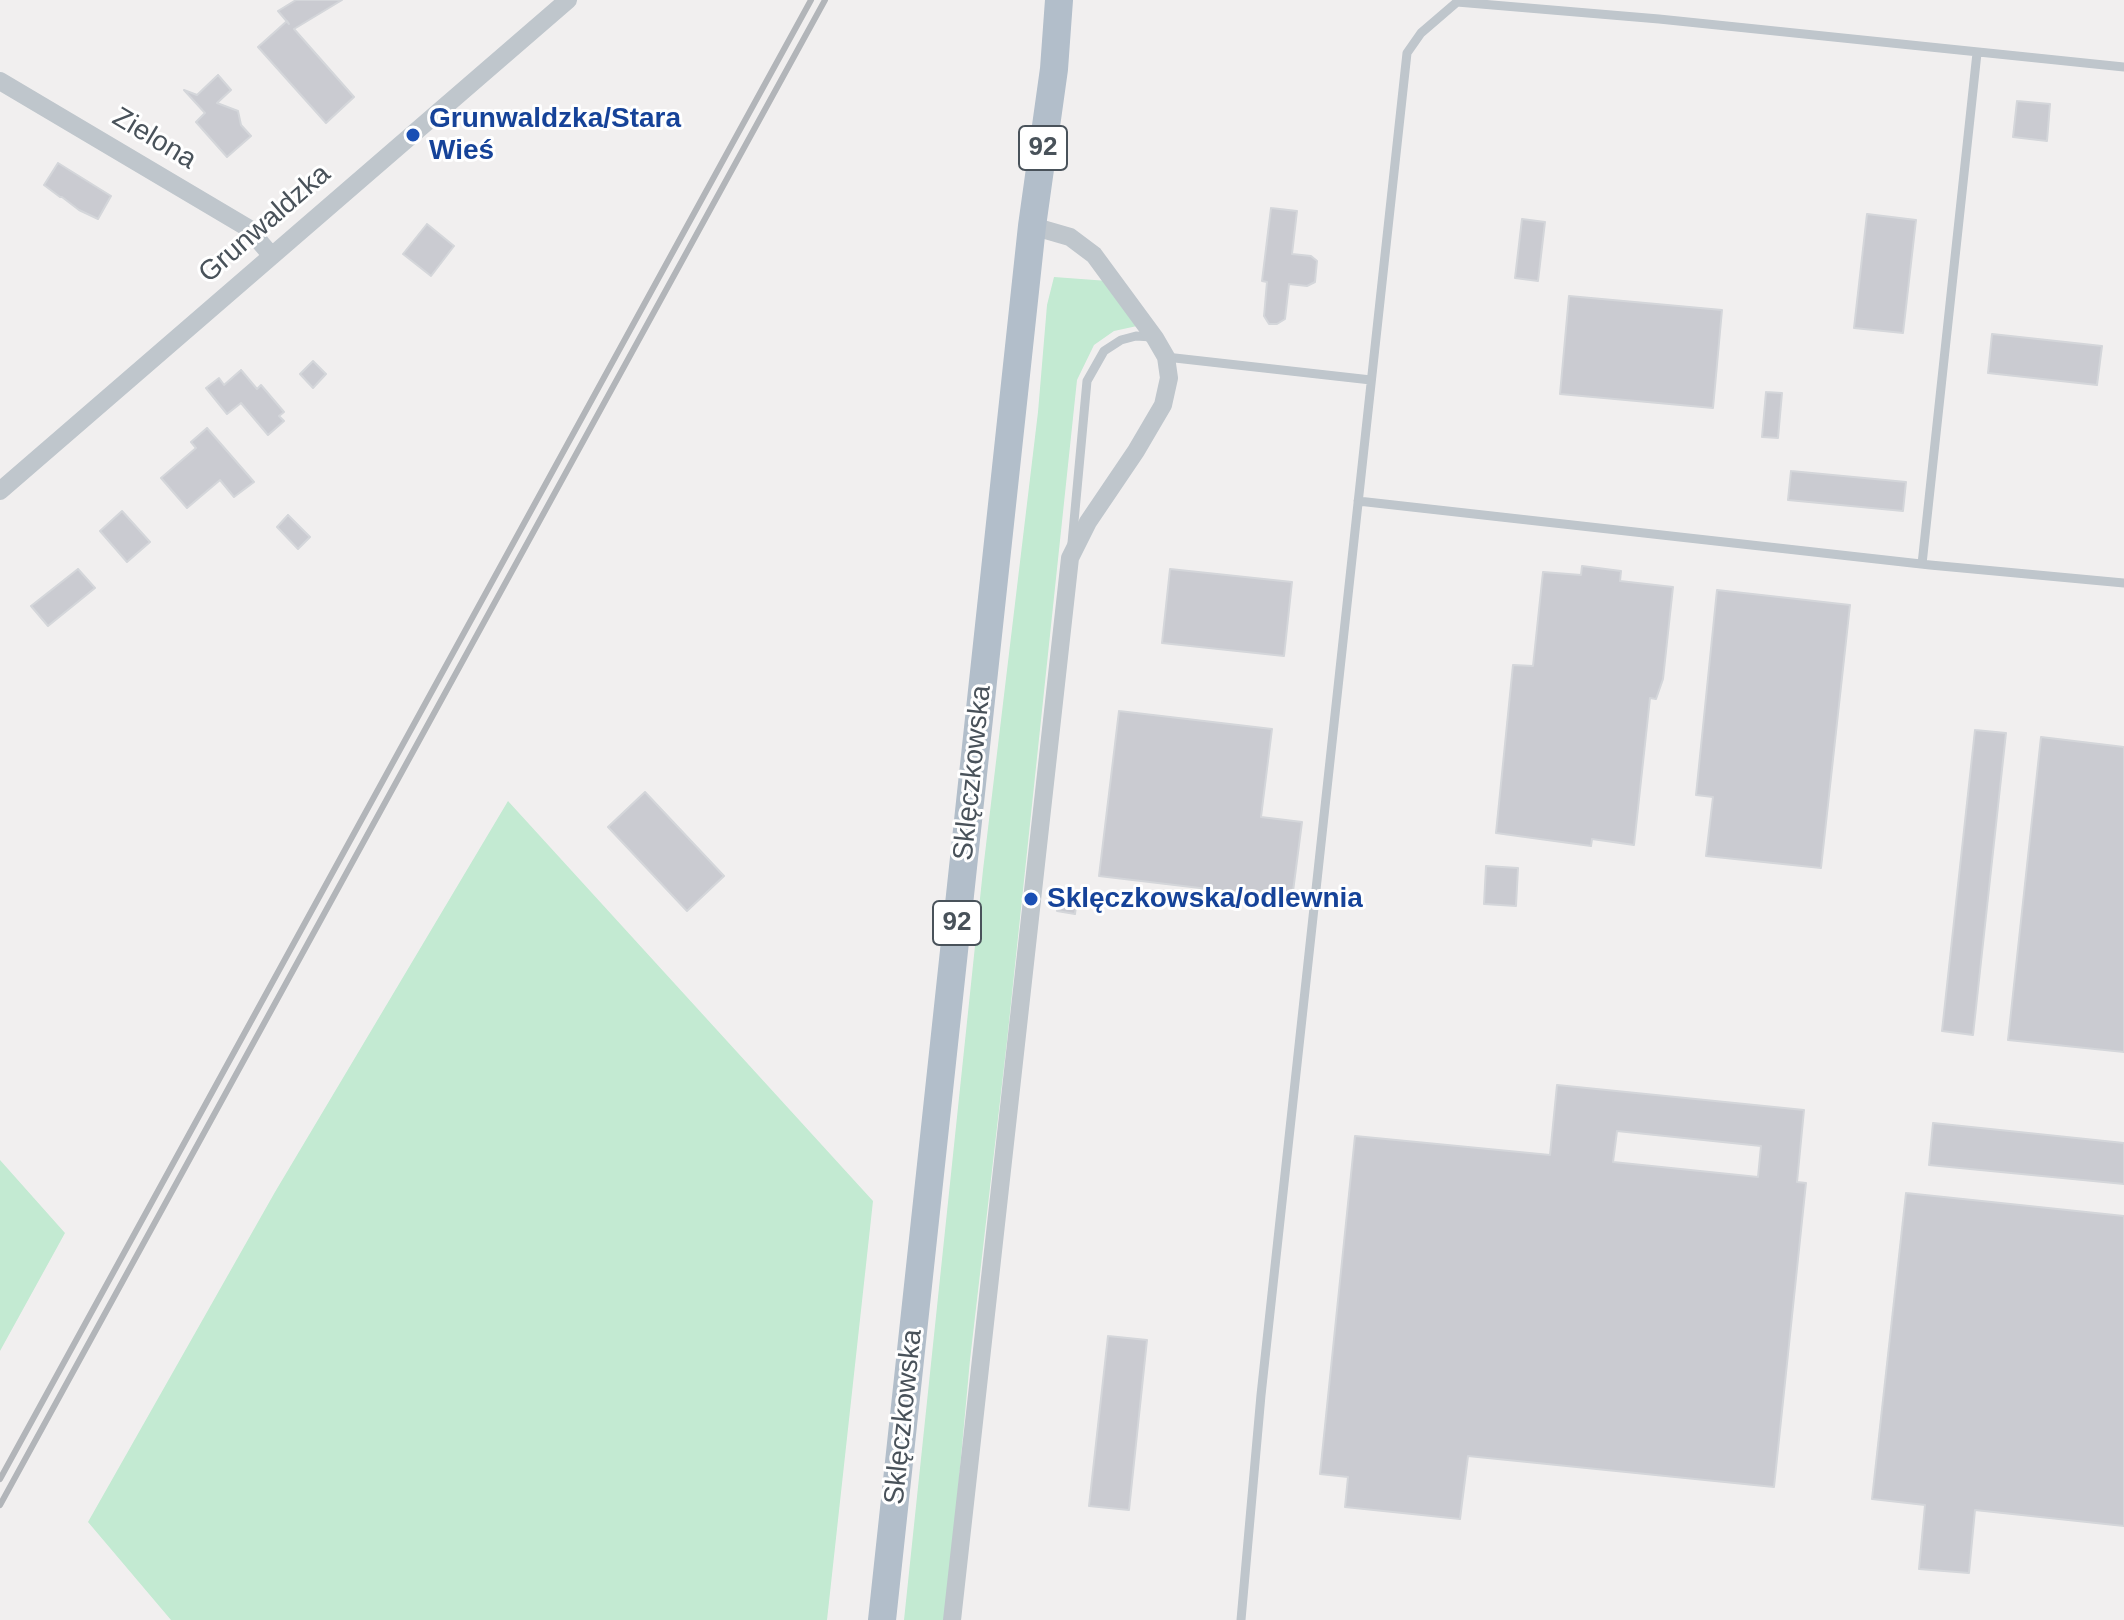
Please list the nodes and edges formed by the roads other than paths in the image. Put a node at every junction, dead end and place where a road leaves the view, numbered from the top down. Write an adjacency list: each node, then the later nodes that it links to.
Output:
1 (568, 0): 9 (street, Grunwaldzka)
2 (1059, 0): 6 (main road, Sklęczkowska / 92)
3 (1076, 0): 6 (main road, Sklęczkowska / 92)
4 (1977, 53): 5 (lane); 12 (lane); 16 (lane)
5 (2124, 67)
6 (1054, 69): 8 (main road, Sklęczkowska / 92)
7 (0, 81): 9 (street, Zielona)
8 (1032, 226): 10 (street); 18 (main road, Sklęczkowska / 92)
9 (271, 255): 13 (street, Grunwaldzka)
10 (1155, 338): 11 (street); 15 (lane)
11 (1166, 357): 12 (lane); 15 (street)
12 (1371, 380): 14 (lane)
13 (0, 491)
14 (1358, 501): 16 (lane); 20 (lane)
15 (1070, 558): 19 (street)
16 (1922, 564): 17 (lane)
17 (2124, 583)
18 (882, 1620)
19 (952, 1620)
20 (1241, 1620)

